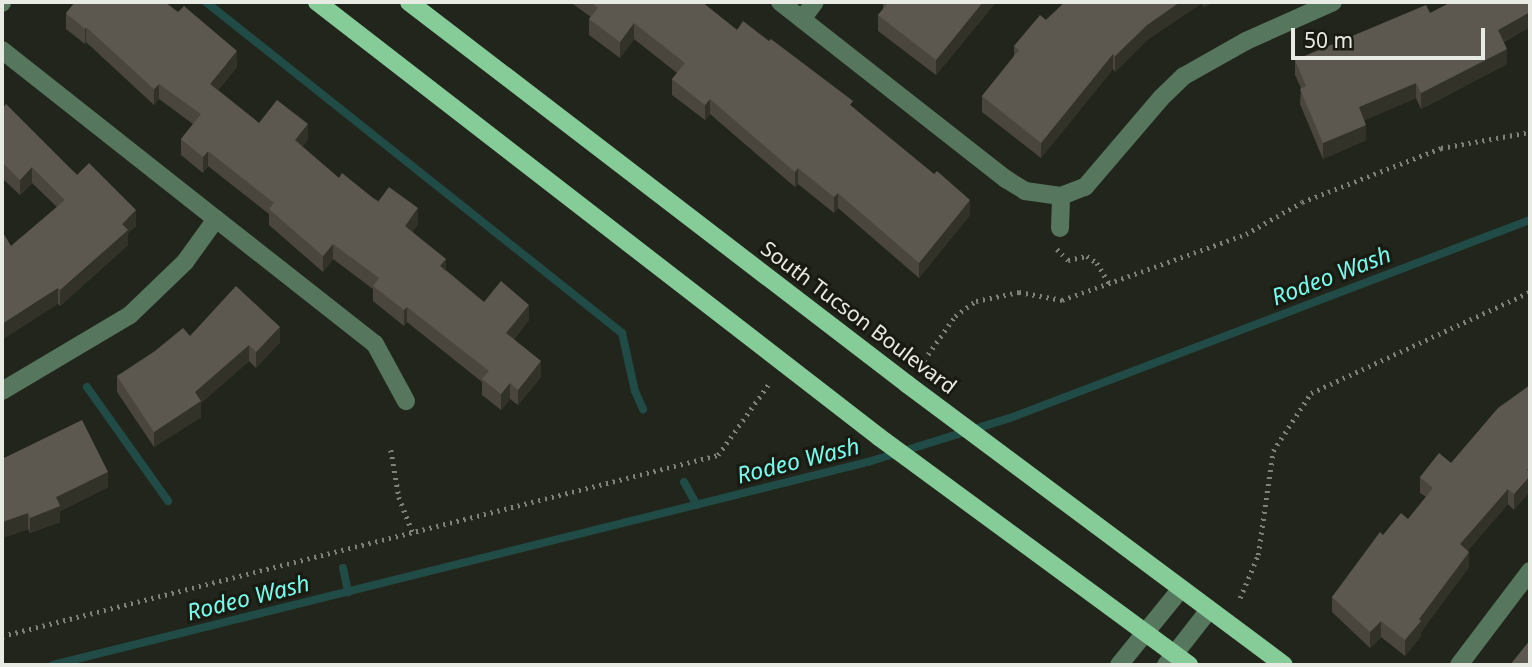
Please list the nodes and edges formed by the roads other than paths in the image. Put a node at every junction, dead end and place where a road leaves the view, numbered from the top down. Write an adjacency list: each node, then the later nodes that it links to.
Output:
1 (317, 2): 16 (main road)
2 (409, 2): 14 (main road, South Tucson Boulevard)
3 (780, 2): 6 (street)
4 (815, 2): 6 (street)
5 (1333, 2): 8 (street)
6 (802, 19): 8 (street)
7 (2, 50): 9 (street)
8 (1061, 196): 10 (street)
9 (216, 219): 11 (street); 12 (street)
10 (1060, 228)
11 (2, 391)
12 (406, 401)
13 (1529, 574): 21 (street)
14 (1180, 590): 15 (main road, South Tucson Boulevard); 16 (street)
15 (1209, 610): 17 (street); 20 (main road, South Tucson Boulevard)
16 (1145, 634): 17 (main road); 18 (street)
17 (1170, 660): 19 (main road)
18 (1119, 665)
19 (1189, 665)
20 (1284, 665)
21 (1459, 665)

